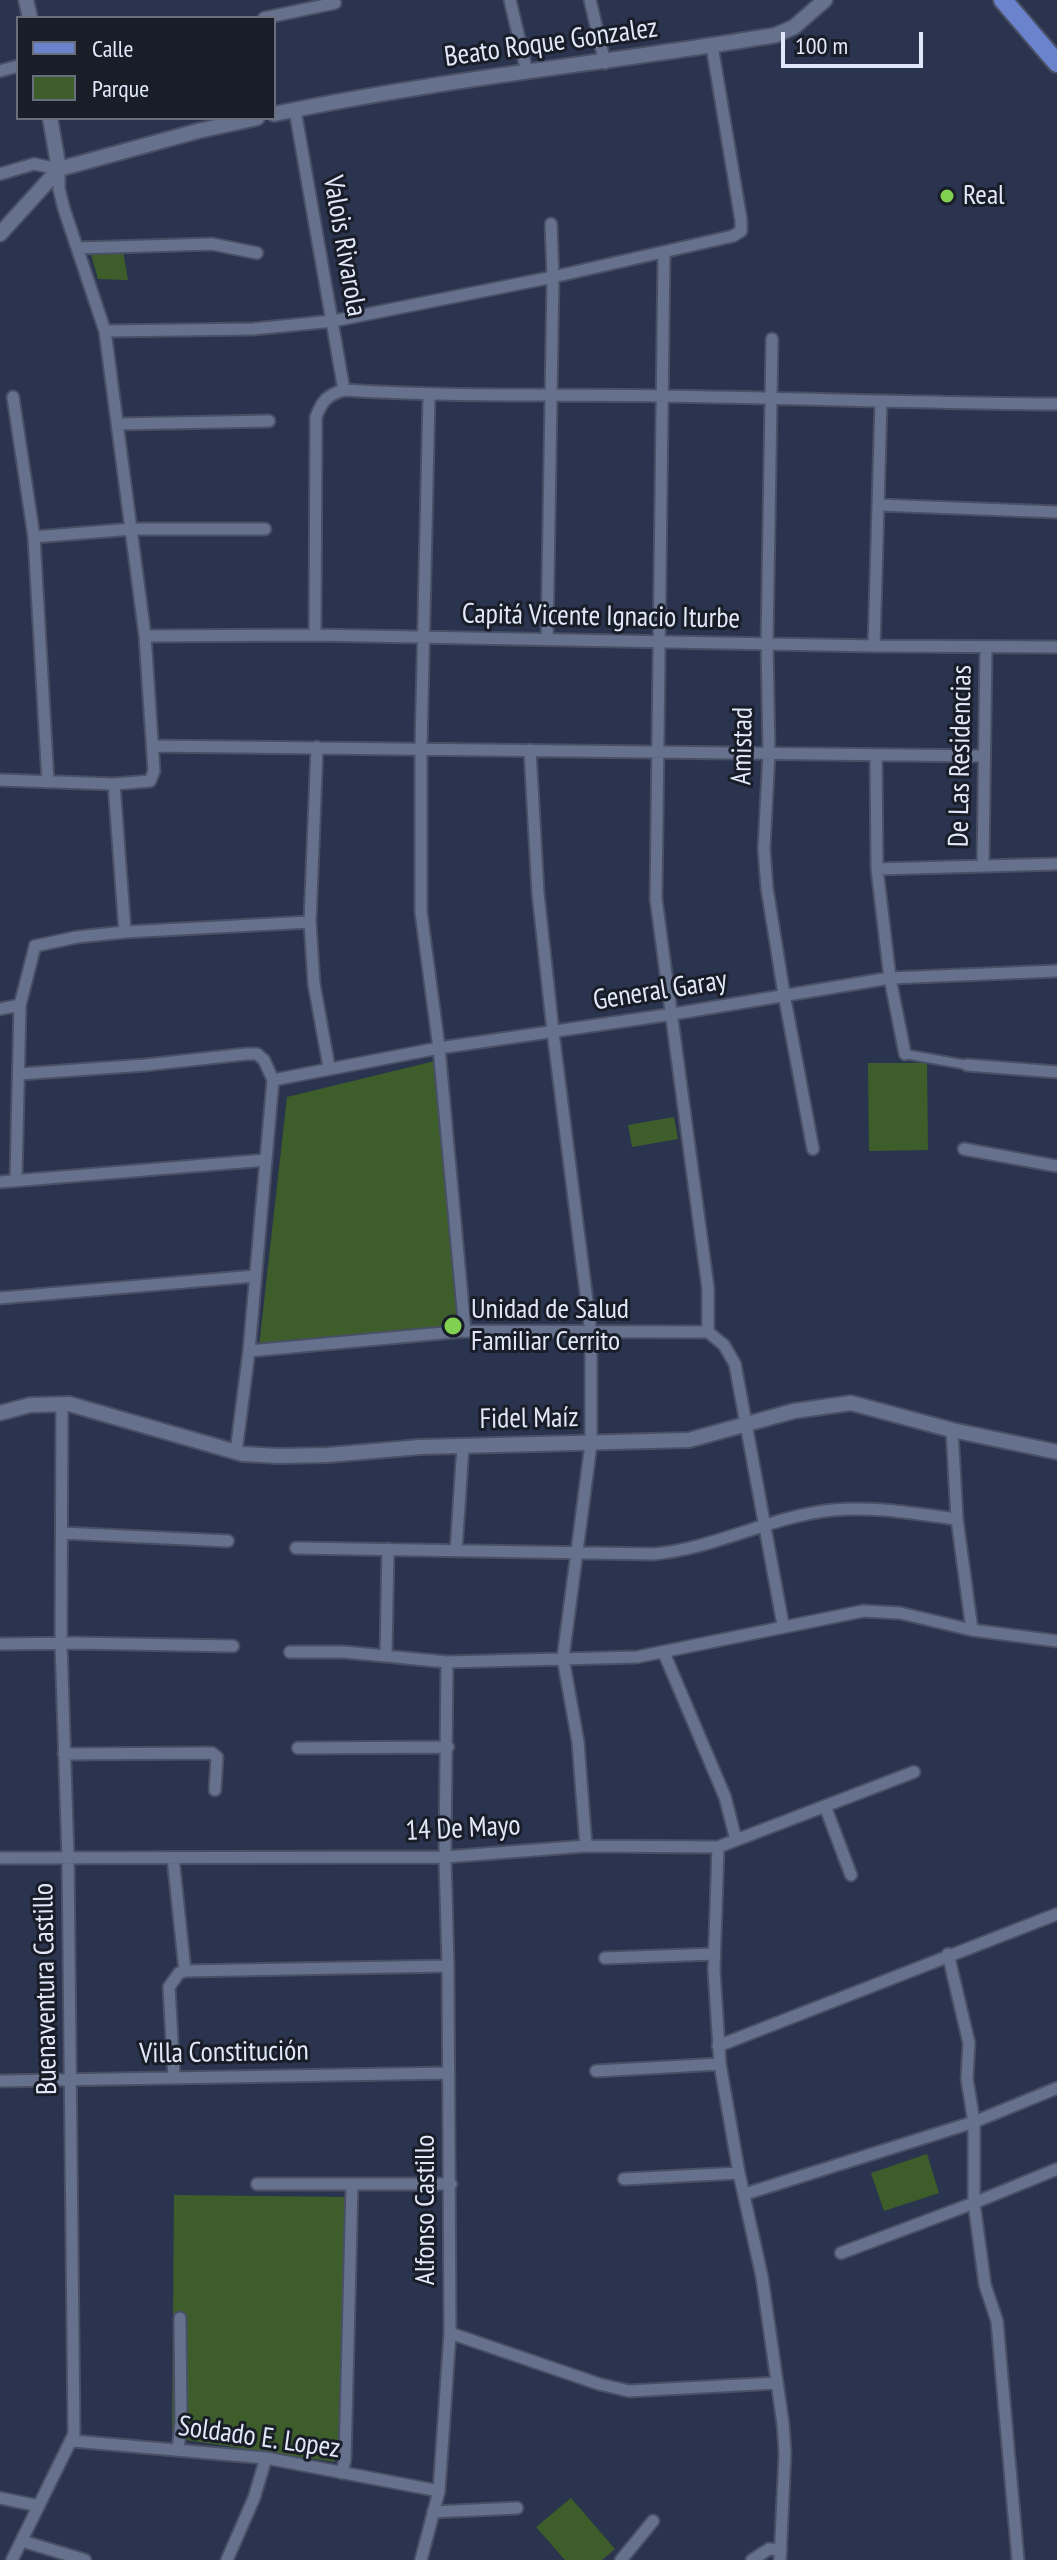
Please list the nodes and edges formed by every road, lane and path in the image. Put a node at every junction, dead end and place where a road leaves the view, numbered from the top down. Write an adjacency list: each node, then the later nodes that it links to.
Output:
1 (510, 0): 11 (street)
2 (590, 0): 9 (street)
3 (825, 0): 8 (street, Beato Roque Gonzalez)
4 (1003, 0): 10 (main road)
5 (335, 3): 6 (street)
6 (310, 4): 7 (street)
7 (271, 16)
8 (712, 46): 9 (street, Beato Roque Gonzalez); 21 (street)
9 (605, 63): 11 (street, Beato Roque Gonzalez)
10 (1057, 63)
11 (527, 72): 12 (street, Beato Roque Gonzalez)
12 (295, 110): 13 (street, Beato Roque Gonzalez); 24 (street, Valois Rivarola)
13 (276, 114)
14 (50, 120): 16 (street)
15 (248, 120): 16 (street)
16 (59, 169): 17 (street); 19 (street); 20 (street)
17 (0, 174)
18 (551, 224): 23 (street)
19 (0, 234)
20 (78, 248): 22 (street); 25 (street)
21 (664, 252): 23 (street); 30 (street)
22 (257, 253)
23 (553, 277): 24 (street); 28 (street)
24 (333, 321): 25 (street); 27 (street, Valois Rivarola)
25 (105, 331): 36 (street)
26 (772, 339): 32 (street, Amistad)
27 (344, 390): 29 (street); 42 (street)
28 (552, 395): 29 (street); 30 (street); 45 (street)
29 (429, 396): 44 (street)
30 (663, 396): 32 (street); 46 (street)
31 (13, 397): 41 (street)
32 (770, 400): 33 (street); 47 (street, Amistad)
33 (881, 402): 34 (street); 37 (street)
34 (1057, 404)
35 (269, 421): 36 (street)
36 (119, 424): 39 (street)
37 (879, 505): 38 (street); 48 (street)
38 (1057, 512)
39 (132, 529): 40 (street); 41 (street); 43 (street)
40 (265, 529)
41 (34, 537): 60 (street)
42 (315, 635): 43 (street, Capitá Vicente Ignacio Iturbe); 44 (street, Capitá Vicente Ignacio Iturbe)
43 (145, 636): 51 (street)
44 (425, 637): 45 (street, Capitá Vicente Ignacio Iturbe); 53 (street)
45 (547, 640): 46 (street, Capitá Vicente Ignacio Iturbe)
46 (659, 641): 47 (street, Capitá Vicente Ignacio Iturbe); 55 (street)
47 (767, 644): 48 (street, Capitá Vicente Ignacio Iturbe); 56 (street, Amistad)
48 (874, 646): 49 (street, Capitá Vicente Ignacio Iturbe)
49 (986, 647): 50 (street, Capitá Vicente Ignacio Iturbe); 58 (street, De Las Residencias)
50 (1057, 647)
51 (152, 746): 52 (street); 61 (street)
52 (317, 747): 53 (street); 65 (street)
53 (421, 748): 54 (street); 74 (street)
54 (530, 750): 55 (street); 73 (street)
55 (656, 750): 56 (street); 72 (street)
56 (769, 752): 57 (street); 69 (street, Amistad)
57 (876, 755): 58 (street); 64 (street)
58 (984, 756): 63 (street, De Las Residencias)
59 (0, 780): 60 (street)
60 (48, 782): 61 (street)
61 (114, 784): 66 (street)
62 (1057, 864): 63 (street)
63 (983, 866): 64 (street)
64 (877, 869): 68 (street)
65 (310, 922): 66 (street); 77 (street)
66 (125, 932): 70 (street)
67 (1057, 971): 68 (street, General Garay)
68 (890, 978): 69 (street, General Garay); 75 (street)
69 (784, 994): 72 (street, General Garay); 81 (street, Amistad)
70 (20, 1005): 71 (street); 79 (street)
71 (0, 1009)
72 (673, 1014): 73 (street, General Garay); 90 (street)
73 (553, 1032): 74 (street, General Garay); 91 (street)
74 (439, 1048): 77 (street, General Garay); 89 (street)
75 (905, 1054): 76 (street)
76 (967, 1065): 78 (street)
77 (329, 1067): 80 (street, General Garay)
78 (1057, 1072)
79 (20, 1074): 80 (street); 85 (street)
80 (273, 1080): 83 (street)
81 (813, 1149)
82 (964, 1149): 84 (street)
83 (266, 1160): 85 (street); 87 (street)
84 (1057, 1166)
85 (16, 1179): 86 (street)
86 (0, 1182)
87 (255, 1276): 88 (street); 92 (street)
88 (0, 1298)
89 (465, 1331): 91 (street); 92 (street)
90 (708, 1332): 91 (street); 95 (street)
91 (591, 1333): 97 (street)
92 (249, 1351): 99 (street)
93 (62, 1403): 94 (street, Fidel Maíz); 99 (street, Fidel Maíz); 103 (street, Buenaventura Castillo)
94 (0, 1413)
95 (744, 1423): 96 (street, Fidel Maíz); 97 (street, Fidel Maíz); 102 (street)
96 (952, 1430): 100 (street, Fidel Maíz); 101 (street)
97 (591, 1444): 98 (street, Fidel Maíz); 108 (street)
98 (463, 1446): 99 (street, Fidel Maíz); 107 (street)
99 (236, 1452)
100 (1057, 1452)
101 (957, 1519): 102 (street); 110 (street)
102 (764, 1525): 108 (street); 109 (street)
103 (62, 1533): 104 (street); 112 (street, Buenaventura Castillo)
104 (228, 1541)
105 (296, 1548): 106 (street)
106 (388, 1549): 107 (street); 117 (street)
107 (456, 1551): 108 (street)
108 (578, 1552): 118 (street)
109 (783, 1625): 110 (street); 116 (street)
110 (972, 1630): 111 (street)
111 (1057, 1641)
112 (61, 1643): 113 (street); 114 (street); 122 (street, Buenaventura Castillo)
113 (0, 1644)
114 (233, 1646)
115 (290, 1652): 117 (street)
116 (664, 1653): 118 (street); 126 (street)
117 (386, 1655): 119 (street)
118 (563, 1658): 119 (street); 127 (street)
119 (447, 1662): 120 (street, Alfonso Castillo)
120 (448, 1747): 121 (street); 130 (street, Alfonso Castillo)
121 (298, 1748)
122 (64, 1754): 124 (street); 129 (street, Buenaventura Castillo)
123 (914, 1772): 125 (street, 14 De Mayo)
124 (215, 1790)
125 (825, 1806): 126 (street, 14 De Mayo); 133 (street)
126 (736, 1840): 128 (street, 14 De Mayo)
127 (586, 1846): 128 (street, 14 De Mayo); 130 (street, 14 De Mayo)
128 (718, 1847): 135 (street)
129 (68, 1857): 131 (street, 14 De Mayo); 132 (street, 14 De Mayo); 145 (street, Buenaventura Castillo)
130 (445, 1857): 132 (street, 14 De Mayo); 138 (street, Alfonso Castillo)
131 (0, 1858)
132 (173, 1858): 139 (street)
133 (851, 1875)
134 (1057, 1914): 136 (street)
135 (714, 1954): 137 (street); 140 (street)
136 (948, 1954): 140 (street); 148 (street)
137 (605, 1958)
138 (448, 1966): 139 (street); 143 (street, Alfonso Castillo)
139 (185, 1971): 144 (street)
140 (718, 2046): 141 (street)
141 (720, 2064): 142 (street); 150 (street)
142 (596, 2071)
143 (449, 2073): 144 (street, Villa Constitución); 153 (street, Alfonso Castillo)
144 (174, 2077): 145 (street, Villa Constitución)
145 (71, 2080): 146 (street, Villa Constitución); 161 (street, Buenaventura Castillo)
146 (0, 2081)
147 (1057, 2088): 148 (street)
148 (974, 2122): 155 (street); 156 (street)
149 (1057, 2169): 156 (street)
150 (739, 2173): 151 (street); 155 (street)
151 (624, 2179)
152 (257, 2184): 154 (street)
153 (451, 2184): 154 (street); 159 (street, Alfonso Castillo)
154 (352, 2185): 164 (street)
155 (745, 2194): 160 (street)
156 (974, 2203): 157 (street); 179 (street)
157 (841, 2253)
158 (180, 2318): 162 (street)
159 (450, 2333): 160 (street); 165 (street, Alfonso Castillo)
160 (777, 2383): 172 (street)
161 (73, 2441): 162 (street, Soldado E. Lopez); 167 (street, Buenaventura Castillo)
162 (178, 2450): 163 (street, Soldado E. Lopez)
163 (266, 2458): 164 (street, Soldado E. Lopez); 175 (street)
164 (342, 2473): 165 (street, Soldado E. Lopez)
165 (439, 2491): 169 (street, Alfonso Castillo)
166 (0, 2498): 167 (street)
167 (39, 2506): 171 (street, Buenaventura Castillo)
168 (517, 2508): 169 (street)
169 (433, 2512): 176 (street, Alfonso Castillo)
170 (653, 2521): 177 (street)
171 (22, 2541): 173 (street, Buenaventura Castillo); 174 (street)
172 (781, 2555): 178 (street)
173 (12, 2560)
174 (85, 2560)
175 (227, 2560)
176 (421, 2560)
177 (621, 2560)
178 (752, 2560)
179 (1018, 2560)

